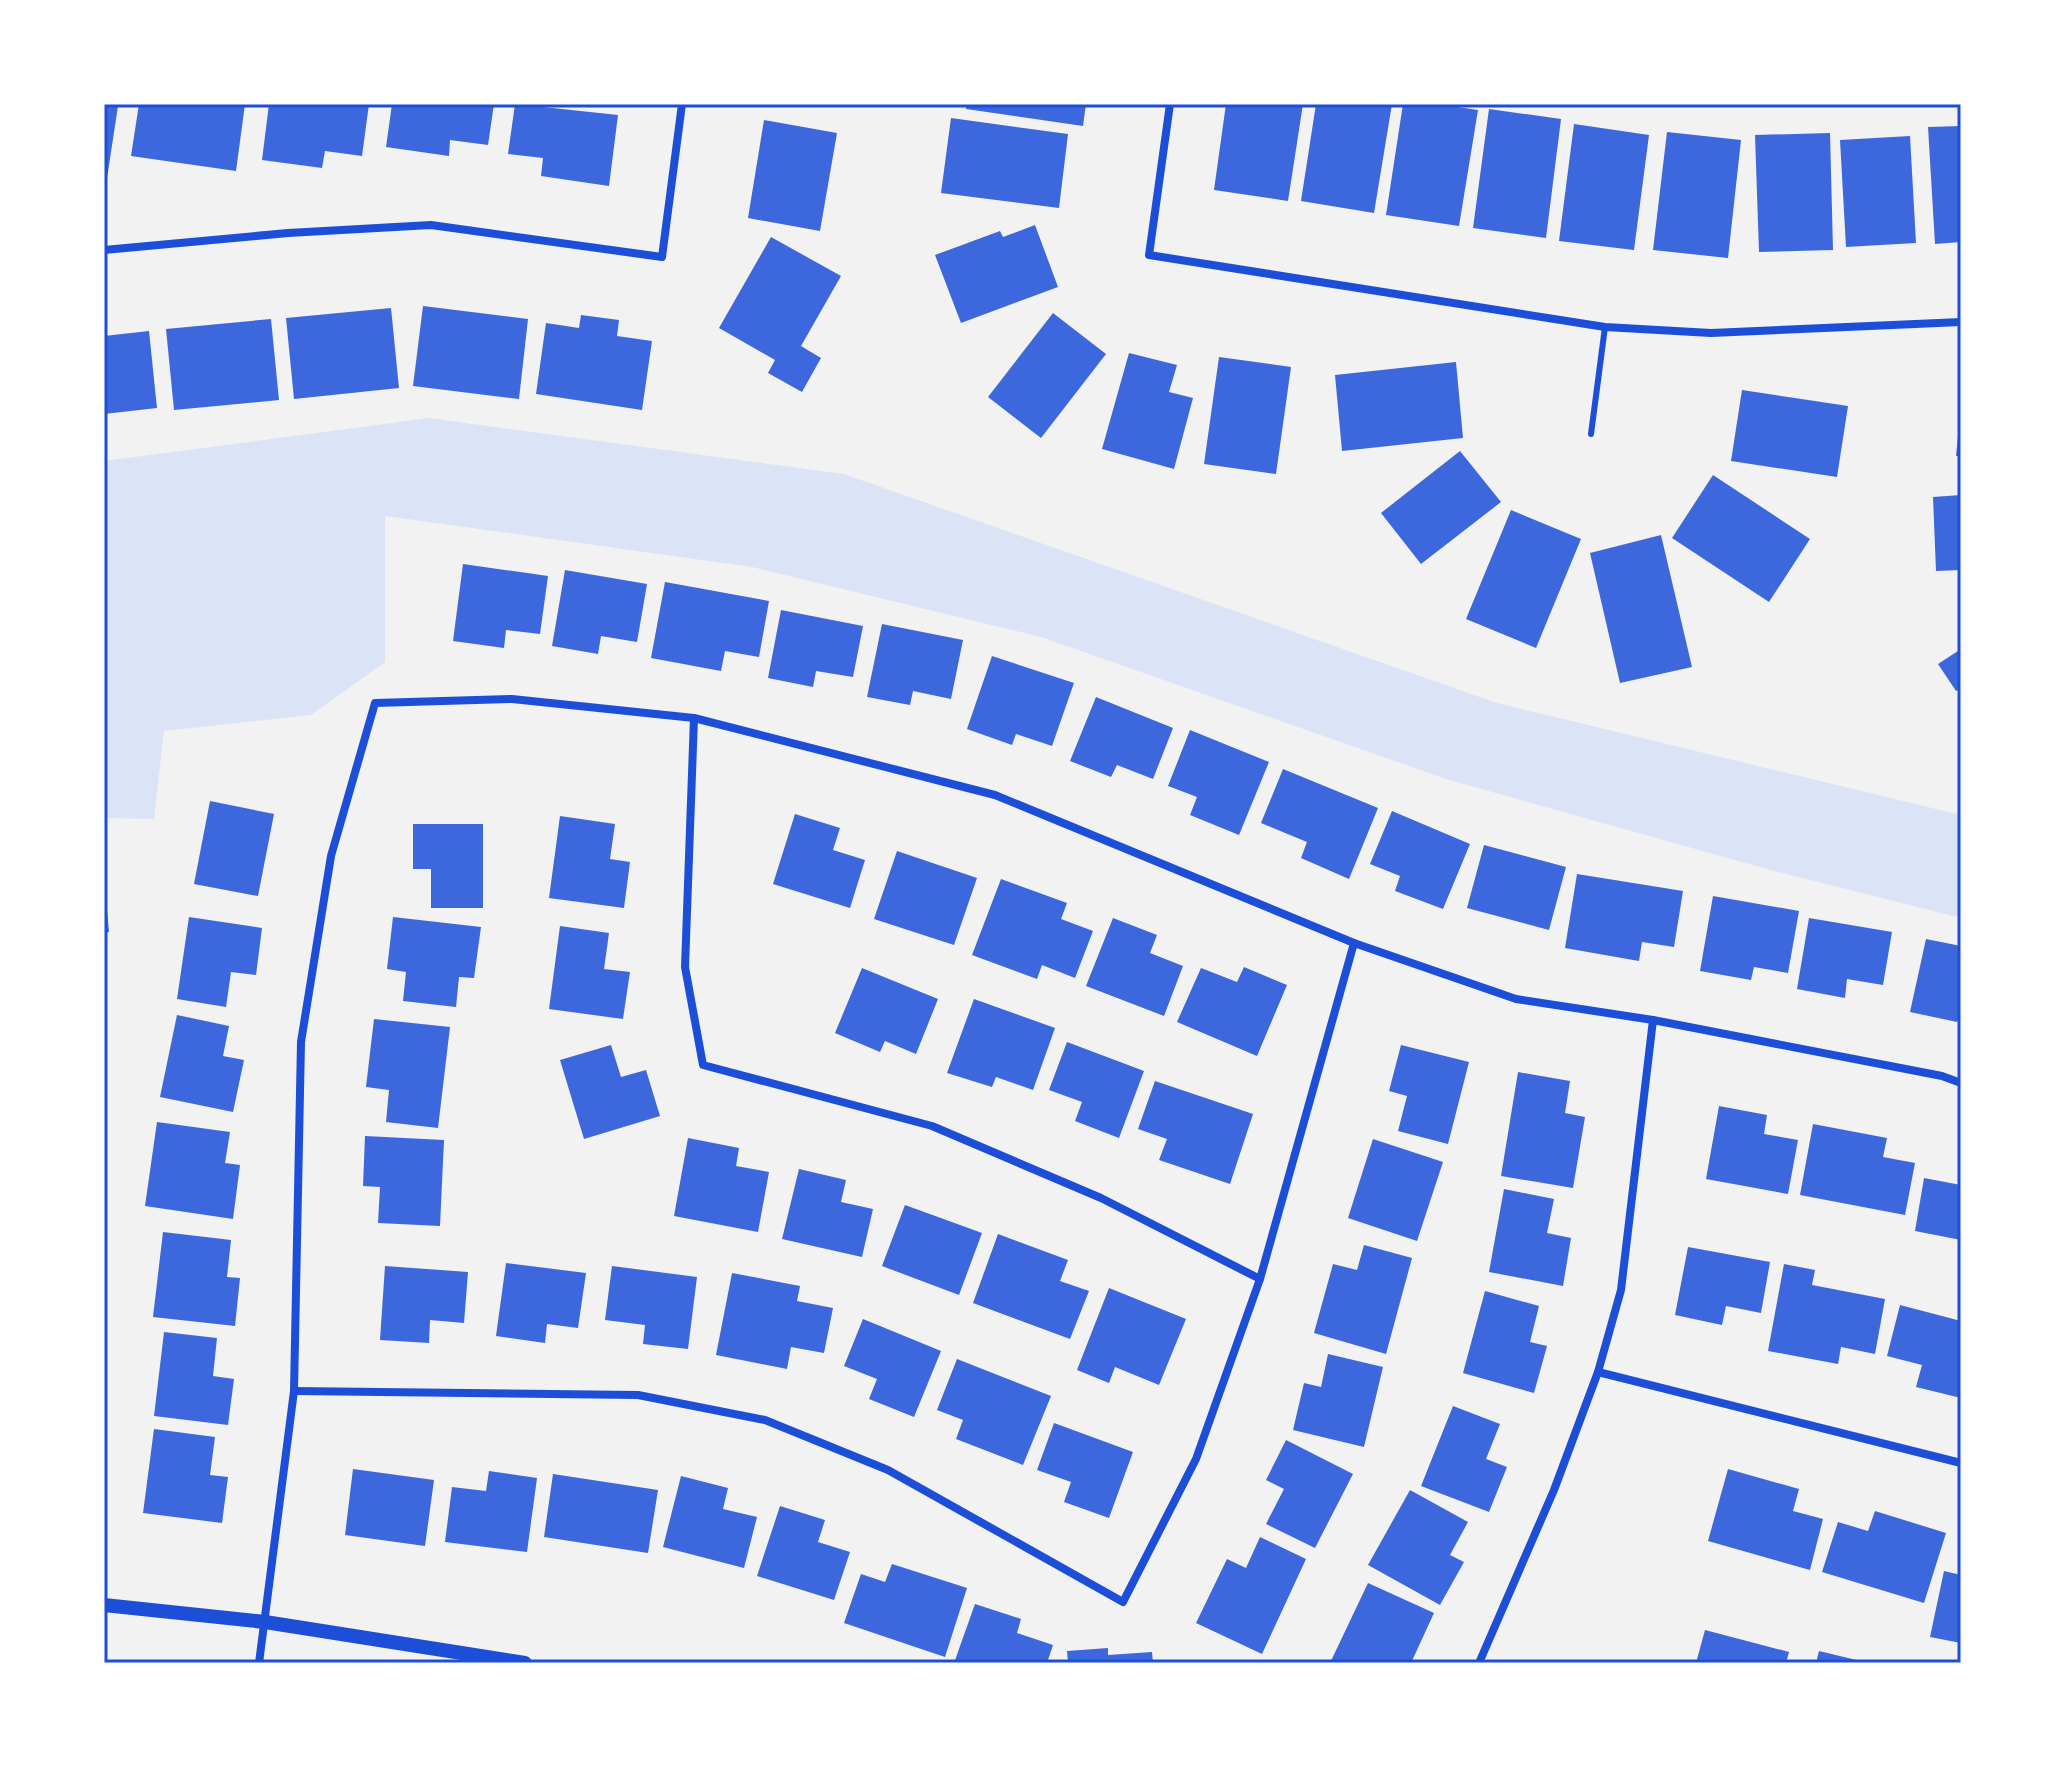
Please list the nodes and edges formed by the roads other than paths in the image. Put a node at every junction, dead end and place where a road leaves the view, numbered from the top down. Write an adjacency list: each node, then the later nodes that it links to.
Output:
1 (682, 104): 3 (street)
2 (1170, 104): 5 (street)
3 (104, 250)
4 (1961, 322): 5 (street)
5 (1605, 327): 6 (lane)
6 (1591, 434)
7 (694, 718): 8 (street); 11 (street); 13 (street)
8 (1354, 943): 9 (street); 11 (street)
9 (1653, 1020): 10 (street); 12 (street)
10 (1961, 1083)
11 (1260, 1279): 13 (street)
12 (1598, 1372): 14 (street); 19 (street)
13 (294, 1391): 16 (street)
14 (1961, 1463)
15 (104, 1605): 16 (street)
16 (265, 1622): 17 (street); 18 (street)
17 (259, 1663)
18 (525, 1663)
19 (1479, 1663)

